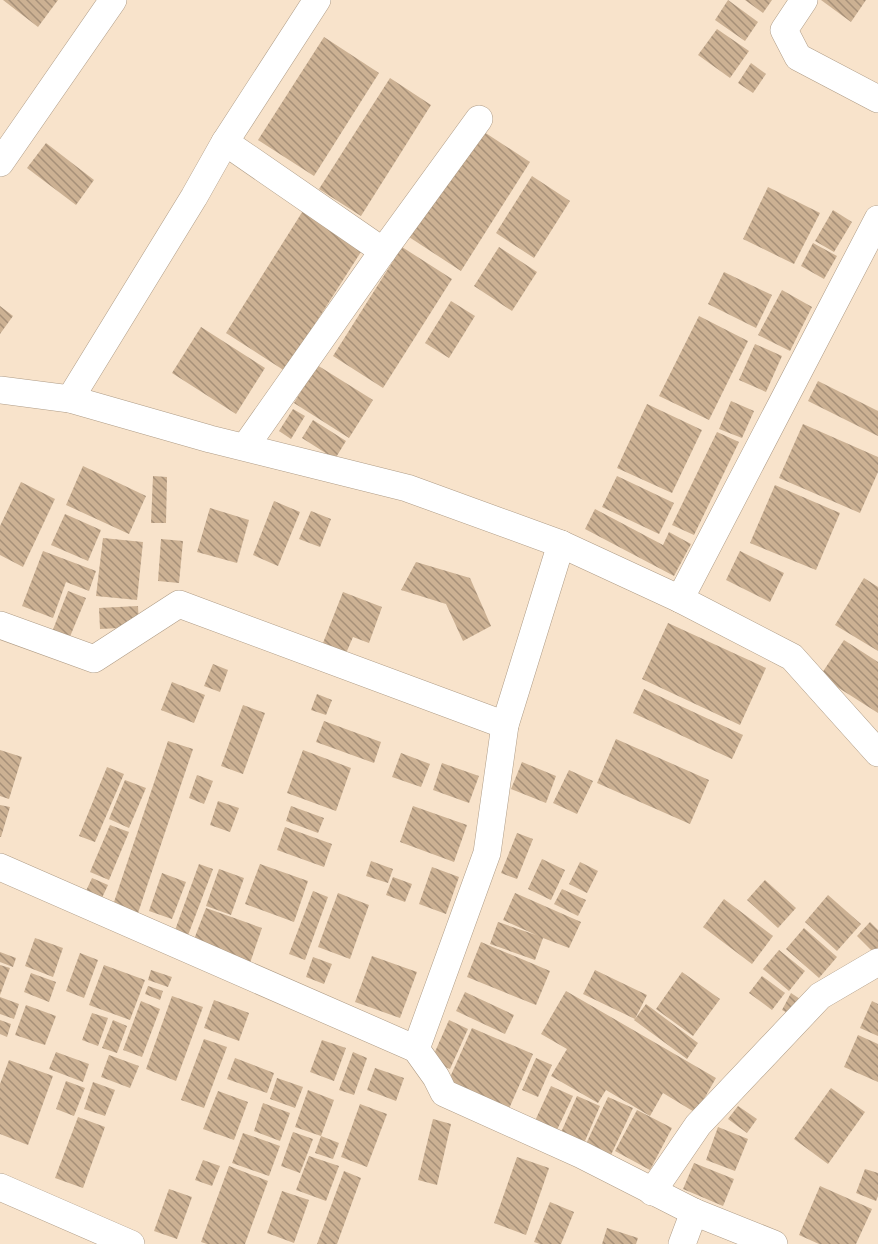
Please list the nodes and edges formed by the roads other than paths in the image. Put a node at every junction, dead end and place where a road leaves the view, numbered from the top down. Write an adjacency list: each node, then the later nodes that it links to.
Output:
1 (112, 0): 7 (street)
2 (317, 0): 6 (street)
3 (804, 0): 4 (street)
4 (878, 99)
5 (479, 119): 9 (street)
6 (225, 142): 9 (street); 11 (street)
7 (0, 163)
8 (878, 219): 14 (street)
9 (383, 251): 12 (street)
10 (0, 390): 11 (street)
11 (70, 399): 12 (street)
12 (245, 447): 13 (street)
13 (561, 544): 14 (street); 16 (street)
14 (681, 599): 17 (street)
15 (0, 625): 16 (street)
16 (505, 725): 20 (street)
17 (878, 753)
18 (0, 867): 20 (street)
19 (878, 962): 22 (street)
20 (416, 1049): 22 (street)
21 (0, 1187): 24 (street)
22 (652, 1192): 23 (street)
23 (694, 1212): 25 (street); 26 (street)
24 (131, 1244)
25 (682, 1244)
26 (774, 1244)

